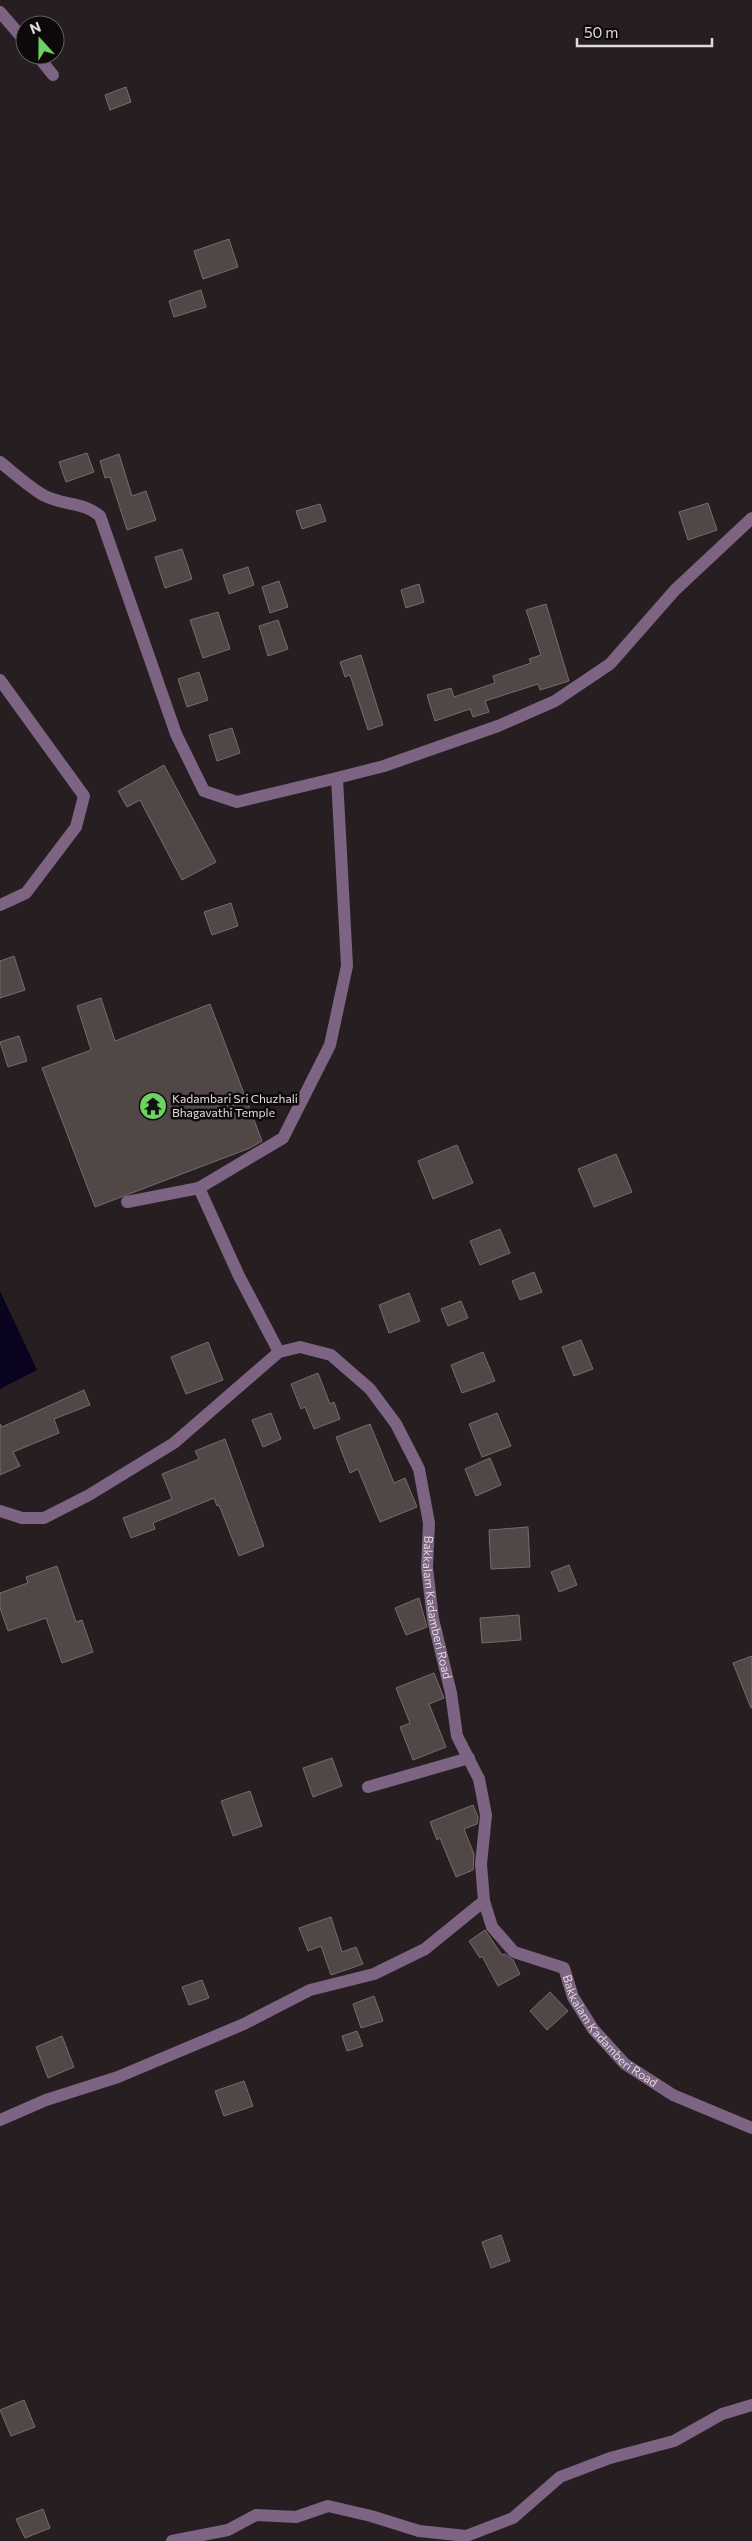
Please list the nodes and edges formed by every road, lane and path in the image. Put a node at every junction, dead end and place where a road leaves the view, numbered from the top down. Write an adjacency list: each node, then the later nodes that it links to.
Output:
1 (0, 12): 2 (street)
2 (15, 29)
3 (45, 65): 4 (street)
4 (53, 75)
5 (0, 462): 8 (street)
6 (752, 518): 8 (street)
7 (0, 680): 9 (street)
8 (337, 778): 10 (street)
9 (0, 905)
10 (199, 1188): 11 (street); 12 (street)
11 (127, 1202)
12 (279, 1352): 13 (street, Bakkalam Kadamberi Road); 14 (street, Bakkalam Kadamberi Road)
13 (0, 1510)
14 (469, 1758): 15 (street); 16 (street, Bakkalam Kadamberi Road)
15 (368, 1787)
16 (484, 1901): 17 (street); 18 (street, Bakkalam Kadamberi Road)
17 (0, 2120)
18 (752, 2128)
19 (752, 2405): 20 (street)
20 (172, 2541)

